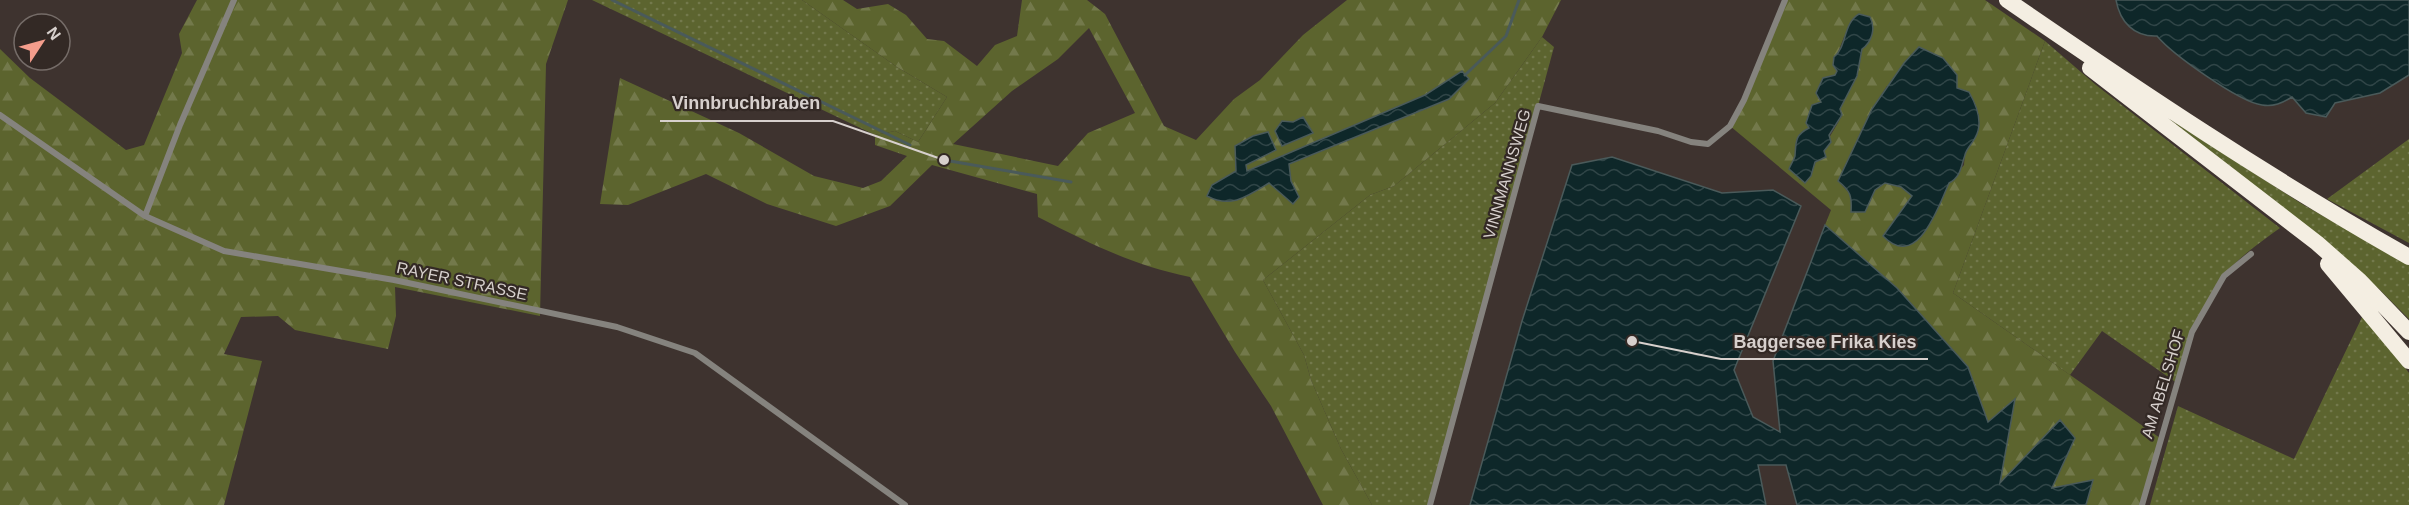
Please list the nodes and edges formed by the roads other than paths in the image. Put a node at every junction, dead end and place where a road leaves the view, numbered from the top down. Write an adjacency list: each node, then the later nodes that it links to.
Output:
1 (234, 0): 7 (street)
2 (1785, 0): 13 (street, VINNMANNSWEG)
3 (2007, 0): 4 (highway)
4 (2064, 41): 6 (highway); 9 (highway)
5 (0, 115): 7 (street, RAYER STRASSE)
6 (2257, 198): 10 (highway); 11 (highway)
7 (145, 216): 12 (street, RAYER STRASSE)
8 (2251, 254): 14 (street, AM ABELSHOF)
9 (2409, 257)
10 (2409, 332)
11 (2409, 361)
12 (905, 505)
13 (1430, 505)
14 (2142, 505)

